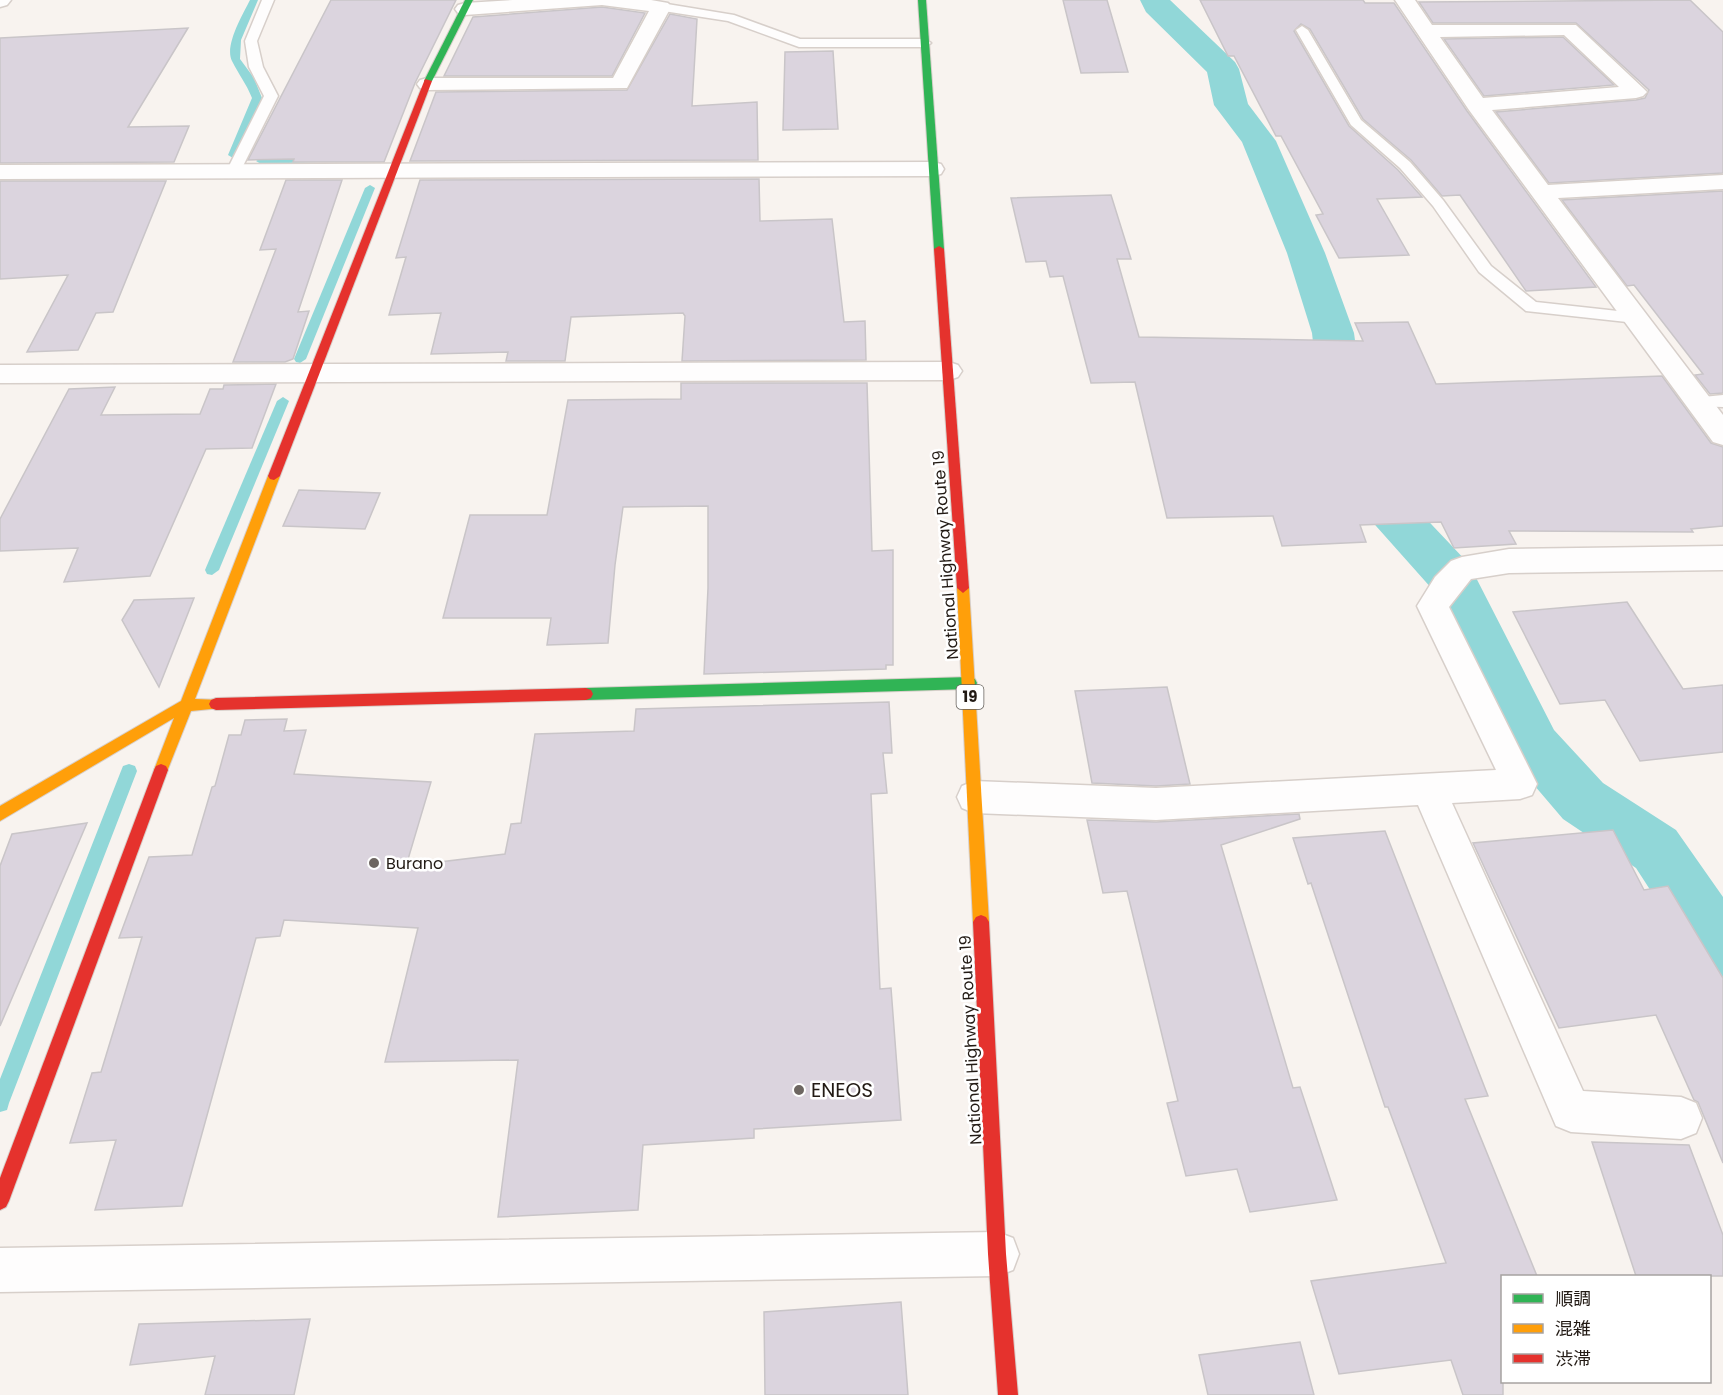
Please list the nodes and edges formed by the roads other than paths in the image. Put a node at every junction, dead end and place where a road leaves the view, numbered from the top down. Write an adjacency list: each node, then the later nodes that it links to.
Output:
1 (268, 0): 13 (lane)
2 (601, 0): 5 (street); 6 (street)
3 (922, 0): 9 (main road, National Highway Route 19 / 19)
4 (1405, 0): 8 (street)
5 (467, 4): 10 (main road)
6 (661, 7): 9 (lane); 10 (street)
7 (1302, 30): 18 (lane)
8 (1426, 30): 11 (street); 11 (street)
9 (925, 43): 12 (main road, National Highway Route 19 / 19)
10 (427, 84): 14 (main road)
11 (1478, 105): 17 (street)
12 (933, 169): 14 (street); 19 (main road, National Highway Route 19 / 19)
13 (234, 170): 14 (street); 15 (street)
14 (393, 171): 21 (main road)
15 (0, 172)
16 (1723, 182): 17 (street)
17 (1543, 192): 18 (street)
18 (1636, 318): 22 (street)
19 (950, 371): 21 (street); 25 (main road, National Highway Route 19 / 19)
20 (0, 374): 21 (street)
21 (314, 375): 26 (main road)
22 (1711, 401): 23 (street)
23 (1723, 435)
24 (1723, 558): 27 (street)
25 (970, 683): 26 (main road); 28 (main road, National Highway Route 19 / 19)
26 (185, 705): 29 (main road); 31 (main road)
27 (1428, 788): 28 (street); 30 (street)
28 (974, 797): 32 (main road, National Highway Route 19 / 19)
29 (0, 814)
30 (1680, 1118)
31 (0, 1201)
32 (998, 1254): 33 (street); 34 (main road, National Highway Route 19 / 19)
33 (0, 1270)
34 (1008, 1395)

